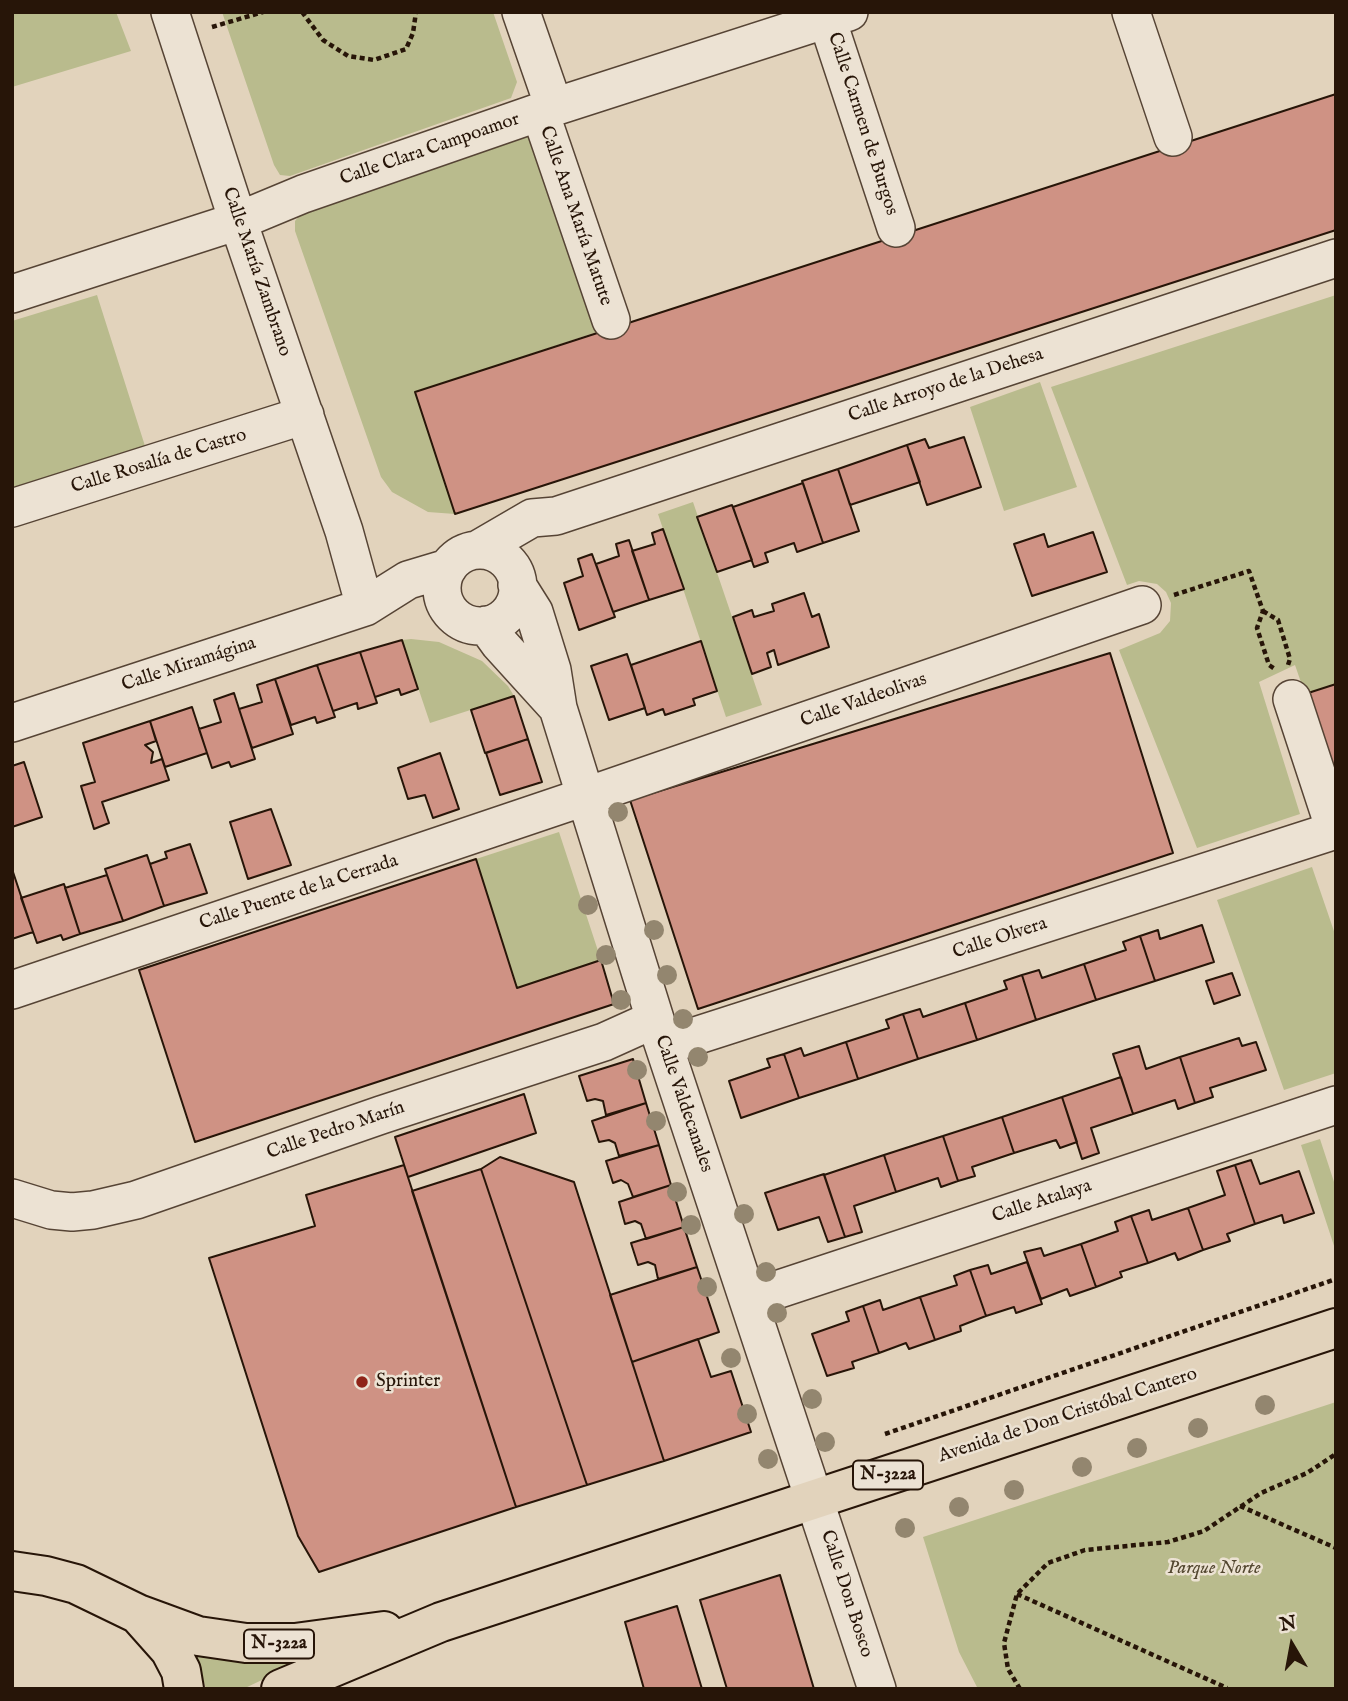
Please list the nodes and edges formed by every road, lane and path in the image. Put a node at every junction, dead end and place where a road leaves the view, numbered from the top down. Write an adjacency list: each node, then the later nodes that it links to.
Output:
1 (263, 12): 7 (path)
2 (302, 12): 3 (path)
3 (416, 12)
4 (521, 12): 8 (street, Calle Ana María Matute)
5 (1131, 12): 9 (street)
6 (838, 16): 8 (street, Calle Clara Campoamor); 11 (street, Calle Carmen de Burgos)
7 (174, 25): 10 (street, Calle María Zambrano)
8 (547, 110): 10 (street, Calle Clara Campoamor); 14 (street, Calle Ana María Matute)
9 (1173, 137)
10 (237, 220): 13 (street, Calle Clara Campoamor); 15 (street, Calle María Zambrano)
11 (896, 228)
12 (1336, 258): 17 (street, Calle Arroyo de la Dehesa)
13 (12, 293)
14 (611, 320)
15 (305, 415): 16 (street, Calle Rosalía de Castro); 18 (street, Calle María Zambrano)
16 (12, 508)
17 (556, 516): 19 (street, Calle Arroyo de la Dehesa); 20 (street)
18 (344, 531): 21 (street, Calle María Zambrano); 24 (street, Calle María Zambrano)
19 (462, 559): 20 (street); 21 (street, Calle Miramágina); 23 (street)
20 (516, 579): 26 (street); 30 (street, Calle Valdecanales)
21 (408, 580): 24 (street, Calle Miramágina)
22 (1142, 605): 25 (path); 32 (street, Calle Valdeolivas)
23 (446, 606): 24 (street, Calle Miramágina); 26 (street)
24 (365, 607): 31 (street, Calle Miramágina)
25 (1263, 611): 27 (path); 28 (path)
26 (486, 625): 30 (street, Calle Valdecanales)
27 (1290, 659)
28 (1269, 665)
29 (1292, 699): 33 (street, Calle Olvera)
30 (558, 708): 32 (street, Calle Valdecanales)
31 (12, 723)
32 (587, 796): 34 (street, Calle Puente de la Cerrada); 35 (street, Calle Valdecanales)
33 (1335, 830): 35 (street, Calle Olvera)
34 (12, 990)
35 (659, 1033): 37 (street, Calle Pedro Marín); 39 (street, Calle Valdecanales)
36 (1336, 1105): 39 (street, Calle Atalaya)
37 (12, 1198)
38 (1336, 1279): 41 (path)
39 (749, 1299): 43 (street, Calle Valdecanales)
40 (1336, 1328): 43 (main road, Avenida de Don Cristóbal Cantero / N-322a)
41 (873, 1438)
42 (1336, 1454): 44 (path)
43 (815, 1499): 49 (main road, Avenida de Don Cristóbal Cantero / N-322a); 53 (street, Calle Don Bosco)
44 (1239, 1506): 45 (path); 47 (path)
45 (1336, 1548)
46 (12, 1571): 48 (main road, N-322a)
47 (1017, 1594): 50 (path); 54 (path)
48 (138, 1614): 49 (main road, Avenida de Don Cristóbal Cantero / N-322a); 51 (main road, N-322a)
49 (441, 1622): 52 (main road, Avenida de Don Cristóbal Cantero / N-322a)
50 (1227, 1688)
51 (184, 1689)
52 (281, 1689)
53 (877, 1689)
54 (1020, 1689)

